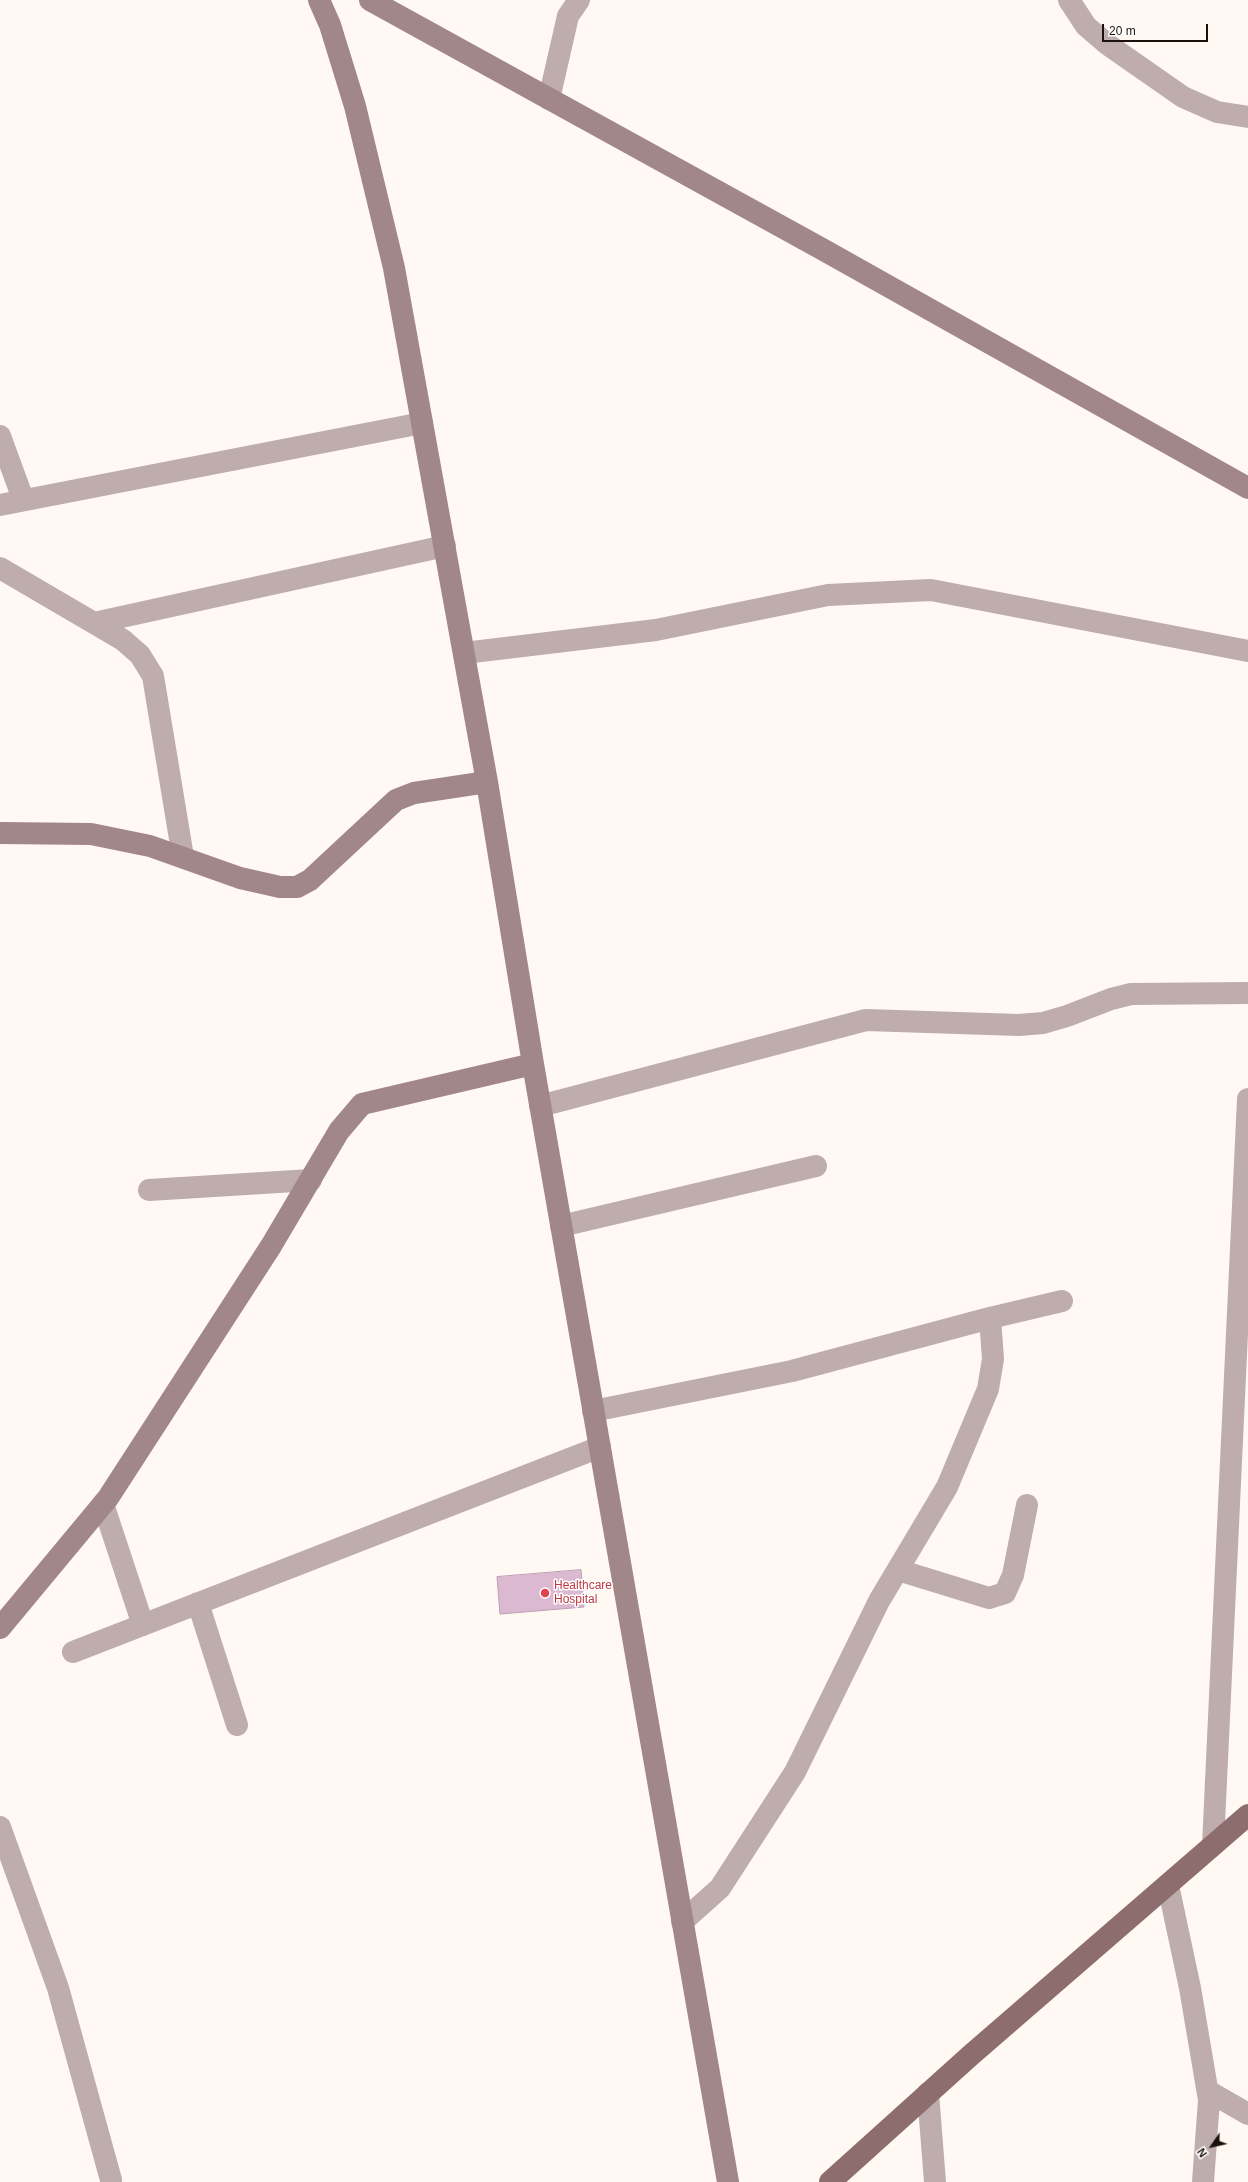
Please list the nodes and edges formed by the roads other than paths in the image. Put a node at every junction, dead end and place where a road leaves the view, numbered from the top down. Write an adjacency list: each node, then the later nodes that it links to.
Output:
1 (319, 0): 7 (main road)
2 (370, 0): 5 (main road)
3 (578, 0): 5 (street)
4 (1069, 0): 6 (street)
5 (549, 99): 9 (main road)
6 (1248, 117)
7 (422, 423): 10 (street); 12 (main road)
8 (0, 436): 10 (street)
9 (1248, 488)
10 (23, 499): 11 (street)
11 (0, 505)
12 (445, 546): 14 (street); 16 (main road)
13 (0, 568): 14 (street)
14 (94, 624): 19 (street)
15 (1248, 651): 16 (street)
16 (464, 653): 17 (main road)
17 (487, 782): 19 (main road); 21 (main road)
18 (0, 833): 19 (main road)
19 (183, 857)
20 (1248, 993): 23 (street)
21 (533, 1064): 23 (main road); 25 (main road)
22 (1248, 1099): 42 (street)
23 (540, 1106): 27 (main road)
24 (816, 1166): 27 (street)
25 (311, 1180): 26 (street); 32 (main road)
26 (149, 1190)
27 (561, 1226): 30 (main road)
28 (1062, 1301): 29 (street)
29 (990, 1318): 30 (street); 34 (street)
30 (593, 1412): 31 (main road)
31 (600, 1447): 35 (street); 44 (main road)
32 (103, 1504): 36 (street); 37 (main road)
33 (1027, 1505): 34 (street)
34 (898, 1570): 44 (street)
35 (198, 1603): 36 (street); 39 (street)
36 (143, 1625): 38 (street)
37 (0, 1628)
38 (73, 1652)
39 (237, 1725)
40 (1248, 1816): 42 (main road)
41 (0, 1827): 48 (street)
42 (1214, 1845): 43 (main road)
43 (1168, 1885): 45 (street); 46 (main road)
44 (682, 1922): 49 (main road)
45 (1208, 2091): 47 (street); 52 (street)
46 (928, 2093): 50 (main road); 51 (street)
47 (1248, 2114)
48 (110, 2180)
49 (728, 2182)
50 (830, 2182)
51 (935, 2182)
52 (1203, 2182)

